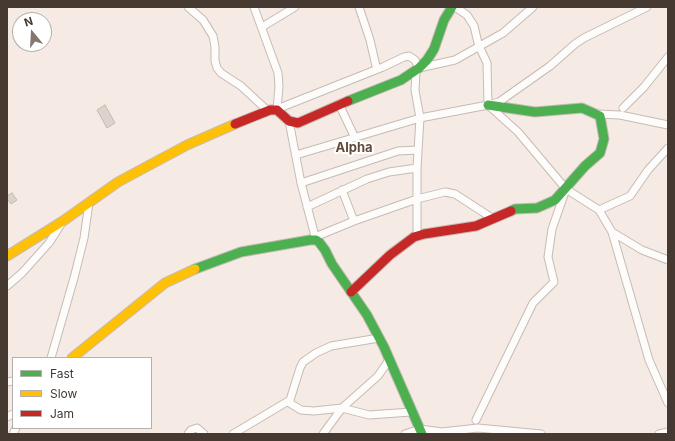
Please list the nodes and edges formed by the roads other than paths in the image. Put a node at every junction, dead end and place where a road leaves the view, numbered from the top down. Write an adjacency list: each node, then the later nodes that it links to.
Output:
1 (188, 7): 16 (street)
2 (254, 7): 8 (street)
3 (295, 7): 8 (street)
4 (359, 7): 11 (street)
5 (454, 7): 9 (street); 12 (street)
6 (533, 7): 9 (street)
7 (647, 7): 14 (street)
8 (262, 27): 16 (street)
9 (479, 44): 12 (street); 14 (street)
10 (668, 57): 15 (street)
11 (376, 66)
12 (418, 70): 13 (street); 16 (street); 18 (street)
13 (339, 104): 19 (street); 21 (street)
14 (488, 105): 17 (street); 18 (street); 27 (street)
15 (623, 108)
16 (274, 110): 19 (street); 30 (street)
17 (597, 114): 20 (street); 27 (street)
18 (420, 118): 21 (street); 23 (street)
19 (288, 121): 24 (street)
20 (668, 125)
21 (355, 138): 24 (street)
22 (668, 148): 32 (street)
23 (418, 150): 25 (street); 26 (street)
24 (296, 156): 26 (street)
25 (417, 168): 28 (street); 29 (street)
26 (301, 183): 31 (street)
27 (566, 189): 32 (street); 33 (street); 51 (street)
28 (342, 190): 31 (street); 35 (street)
29 (417, 199): 33 (street); 35 (street); 37 (street)
30 (89, 203): 34 (street); 44 (street)
31 (307, 207): 38 (street)
32 (599, 210): 36 (street)
33 (492, 218): 37 (street)
34 (63, 221): 39 (street); 41 (street)
35 (354, 221): 38 (street)
36 (612, 232): 40 (street); 48 (street)
37 (417, 236): 42 (street)
38 (315, 239): 42 (street); 45 (street)
39 (7, 256)
40 (668, 260)
41 (7, 286)
42 (351, 292): 43 (street)
43 (379, 338): 46 (street); 47 (street)
44 (51, 357)
45 (73, 357)
46 (390, 360): 49 (street); 50 (street)
47 (288, 402): 49 (street); 56 (street)
48 (668, 403)
49 (342, 408): 50 (street); 57 (street)
50 (411, 412): 52 (street)
51 (476, 420)
52 (421, 431): 58 (street); 59 (street)
53 (668, 432): 60 (street)
54 (188, 434): 55 (street)
55 (204, 434)
56 (233, 434)
57 (323, 434)
58 (405, 434)
59 (540, 434)
60 (659, 434)

